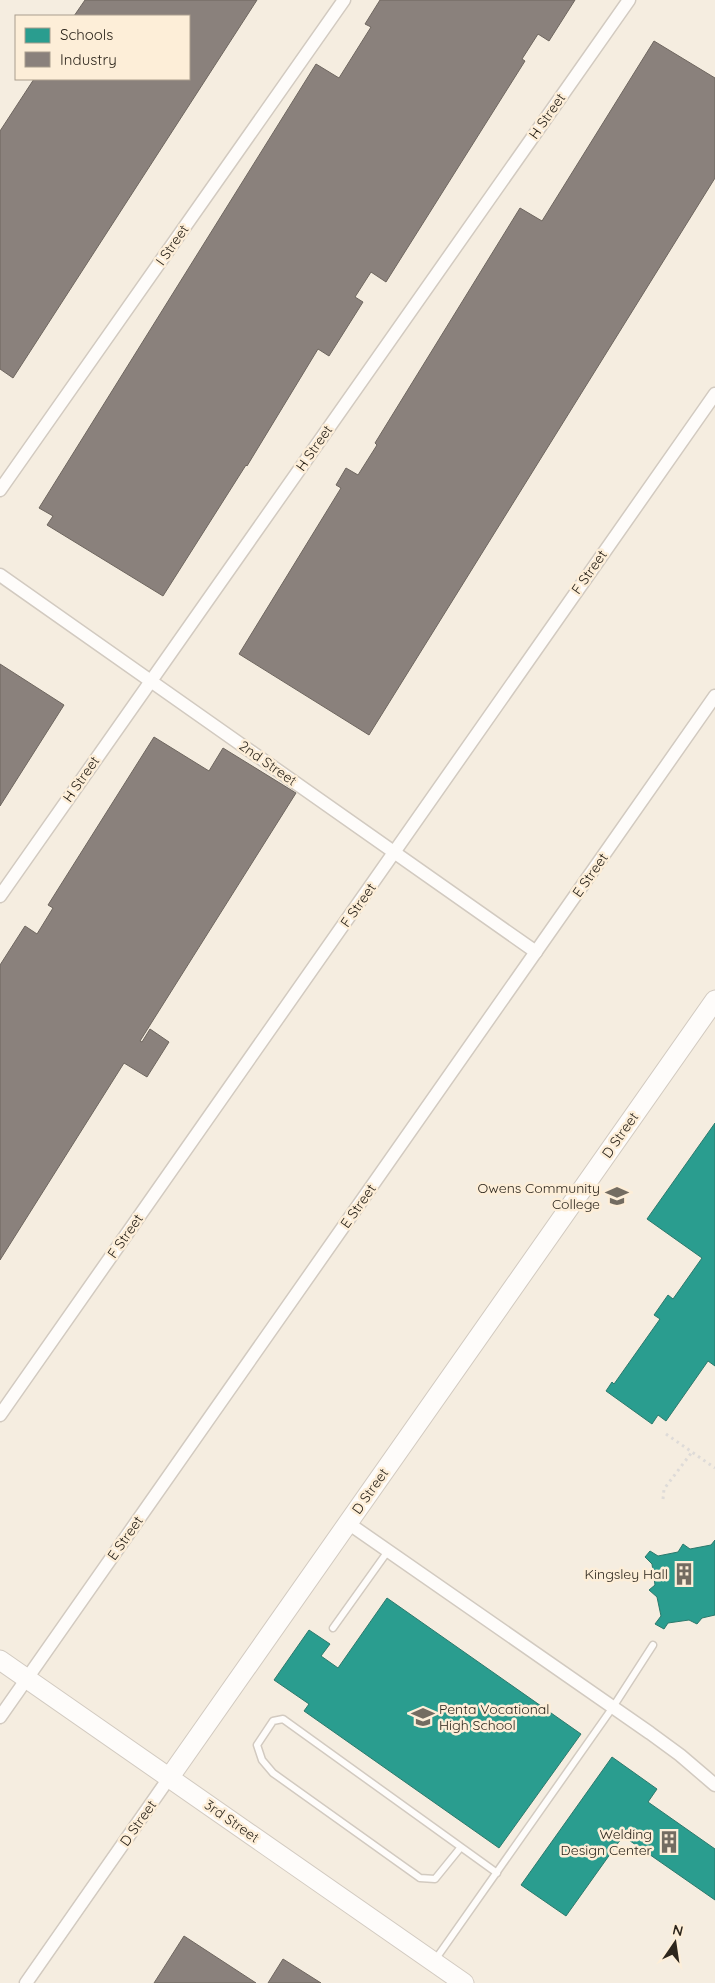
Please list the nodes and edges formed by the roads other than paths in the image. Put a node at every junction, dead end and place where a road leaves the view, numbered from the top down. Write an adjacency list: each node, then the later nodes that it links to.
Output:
1 (344, 0): 4 (street, I Street)
2 (629, 0): 6 (street, H Street)
3 (715, 394): 8 (street, F Street)
4 (0, 490)
5 (0, 574): 6 (street, 2nd Street)
6 (150, 681): 8 (street, 2nd Street); 9 (street, H Street)
7 (715, 696): 10 (street, E Street)
8 (395, 852): 10 (street, 2nd Street); 12 (street, F Street)
9 (0, 896)
10 (536, 952): 18 (street, E Street)
11 (715, 1000): 13 (street, D Street)
12 (0, 1415)
13 (348, 1523): 14 (street); 21 (street, D Street)
14 (388, 1550): 15 (lane); 19 (street)
15 (333, 1628)
16 (653, 1645): 19 (lane)
17 (0, 1660): 18 (street, 3rd Street)
18 (27, 1678): 20 (street, E Street); 21 (street, 3rd Street)
19 (613, 1707): 22 (street); 24 (lane)
20 (0, 1717)
21 (169, 1778): 25 (street, 3rd Street); 26 (street, D Street)
22 (715, 1785)
23 (461, 1847): 23 (lane); 24 (lane)
24 (496, 1872): 25 (lane)
25 (434, 1962): 27 (street, 3rd Street)
26 (26, 1983)
27 (464, 1983)

